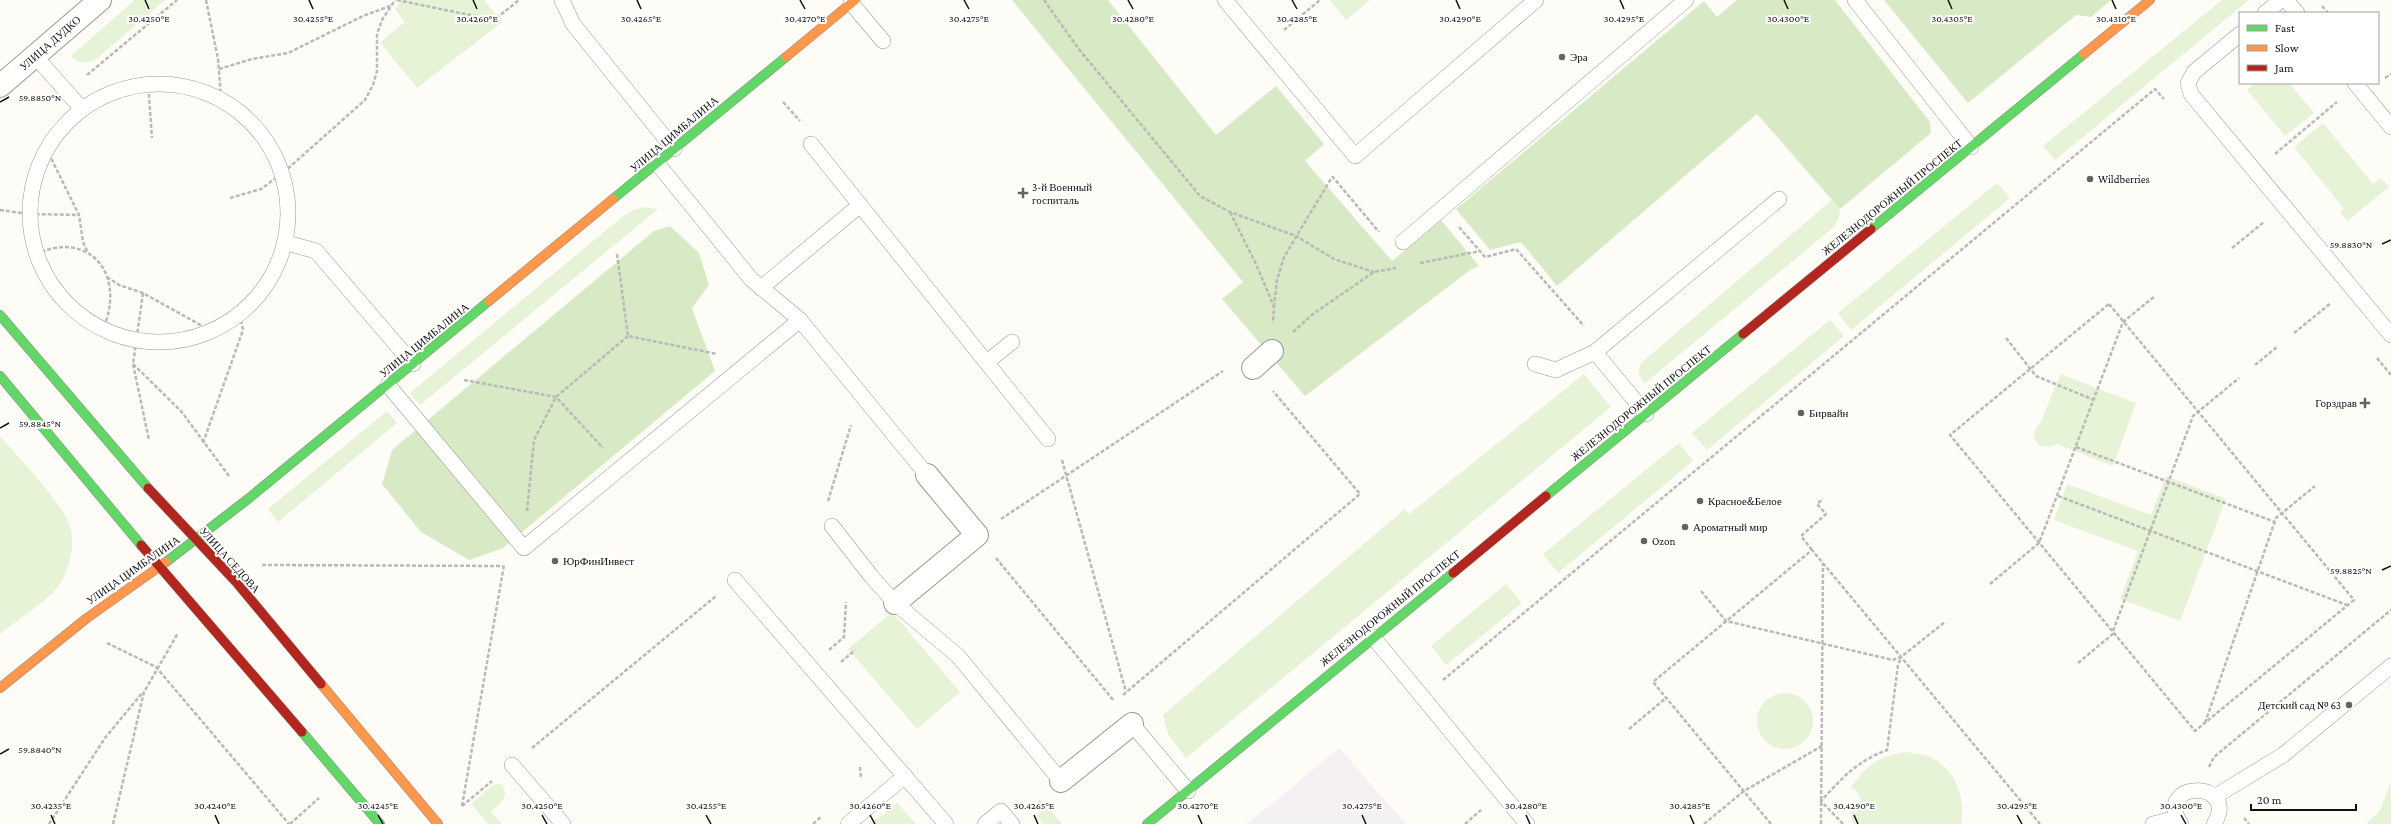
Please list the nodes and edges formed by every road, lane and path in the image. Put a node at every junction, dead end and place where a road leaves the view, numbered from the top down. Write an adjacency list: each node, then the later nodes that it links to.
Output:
1 (100, 0): 23 (street, УЛИЦА ДУДКО)
2 (177, 0): 31 (path)
3 (206, 0): 24 (path)
4 (396, 0): 5 (path); 17 (path)
5 (519, 0)
6 (562, 0): 39 (lane)
7 (1044, 0): 50 (path)
8 (1225, 0): 22 (lane)
9 (1320, 0): 22 (path)
10 (1536, 0): 40 (lane)
11 (1686, 0): 48 (lane)
12 (1855, 0): 37 (lane)
13 (2150, 0): 37 (street, ЖЕЛЕЗНОДОРОЖНЫЙ ПРОСПЕКТ)
14 (2281, 0): 18 (lane)
15 (2286, 0): 19 (lane)
16 (853, 2): 21 (lane); 39 (street, УЛИЦА ЦИМБАЛИНА)
17 (390, 6): 24 (path); 43 (path)
18 (2266, 12)
19 (2296, 12)
20 (2239, 35): 42 (lane)
21 (883, 41)
22 (1264, 47): 40 (lane)
23 (35, 56): 29 (street, УЛИЦА ДУДКО); 31 (lane)
24 (219, 69): 32 (path)
25 (2391, 74): 26 (path)
26 (2384, 80)
27 (148, 82): 32 (lane); 33 (lane); 35 (path)
28 (2356, 84): 34 (lane); 42 (path)
29 (0, 86)
30 (2156, 89): 151 (path)
31 (67, 92): 33 (lane)
32 (221, 97): 43 (lane)
33 (81, 108): 38 (lane)
34 (2391, 127)
35 (152, 138)
36 (811, 144): 47 (lane)
37 (1971, 147): 102 (street, ЖЕЛЕЗНОДОРОЖНЫЙ ПРОСПЕКТ)
38 (46, 148): 51 (lane); 52 (path)
39 (674, 149): 41 (street, УЛИЦА ЦИМБАЛИНА)
40 (1355, 156): 44 (path)
41 (657, 163): 66 (lane); 89 (street, УЛИЦА ЦИМБАЛИНА)
42 (2255, 171): 78 (lane)
43 (284, 172): 45 (path); 56 (lane)
44 (1332, 177): 54 (path); 55 (path)
45 (230, 198)
46 (1779, 199): 84 (lane)
47 (860, 205): 66 (lane); 87 (lane)
48 (1442, 207): 55 (lane); 58 (path)
49 (0, 210): 51 (path)
50 (1230, 212): 54 (path); 70 (path)
51 (29, 214): 52 (path); 60 (lane)
52 (79, 215): 59 (path)
53 (2264, 221): 57 (path)
54 (1296, 236): 64 (path); 70 (path)
55 (1402, 242)
56 (287, 243): 72 (lane); 89 (lane)
57 (2232, 248)
58 (1480, 251): 62 (path); 84 (path)
59 (88, 253): 60 (path); 65 (path)
60 (36, 254): 75 (lane)
61 (617, 254): 79 (path)
62 (1412, 264)
63 (1397, 268): 64 (path)
64 (1374, 272): 85 (path)
65 (107, 276): 67 (path); 75 (path)
66 (762, 288): 73 (lane)
67 (143, 293): 76 (path); 81 (path)
68 (2155, 296): 74 (path)
69 (2331, 302): 77 (path)
70 (1274, 307): 85 (path)
71 (0, 315): 120 (street, УЛИЦА СЕДОВА)
72 (240, 315): 76 (lane); 105 (path)
73 (800, 320): 86 (lane); 98 (lane)
74 (2124, 322): 93 (path); 100 (path); 101 (path)
75 (102, 330): 81 (lane)
76 (212, 332): 81 (lane)
77 (2294, 333)
78 (2391, 335)
79 (628, 336): 86 (path); 99 (path)
80 (2006, 338): 93 (path)
81 (135, 340): 88 (path)
82 (1012, 342): 87 (lane)
83 (2277, 347): 91 (path)
84 (1598, 349): 90 (lane); 102 (lane)
85 (1272, 351): 92 (street)
86 (751, 361): 107 (lane)
87 (987, 362): 103 (lane)
88 (133, 364): 104 (path); 105 (path)
89 (413, 364): 97 (street, УЛИЦА ЦИМБАЛИНА)
90 (1535, 364)
91 (2255, 365)
92 (1253, 368): 109 (path); 150 (path)
93 (2030, 369): 100 (path); 121 (path)
94 (0, 376): 126 (street)
95 (2239, 378): 101 (path)
96 (464, 380): 99 (path)
97 (388, 385): 120 (street, УЛИЦА ЦИМБАЛИНА); 122 (lane)
98 (861, 394): 108 (lane); 117 (path)
99 (556, 397): 107 (path); 122 (path)
100 (2094, 400): 106 (path)
101 (2198, 412): 111 (path); 115 (path)
102 (1646, 414): 141 (street, ЖЕЛЕЗНОДОРОЖНЫЙ ПРОСПЕКТ)
103 (1048, 439): 109 (path)
104 (149, 440)
105 (203, 443): 110 (path)
106 (2076, 448): 111 (path); 113 (path)
107 (621, 468): 122 (lane)
108 (928, 475): 119 (street)
109 (1067, 475): 119 (path); 150 (path)
110 (234, 482)
111 (2169, 482): 116 (path); 118 (path)
112 (2315, 486): 115 (path)
113 (2057, 496): 118 (path); 121 (path)
114 (1823, 499): 123 (path)
115 (2282, 513): 116 (path); 135 (path)
116 (2275, 522): 128 (path)
117 (832, 526): 134 (lane)
118 (2150, 531): 128 (path); 140 (path)
119 (977, 535): 134 (street); 153 (path)
120 (197, 540): 126 (street, УЛИЦА ЦИМБАЛИНА); 175 (street, УЛИЦА СЕДОВА)
121 (2040, 543): 130 (path); 140 (path)
122 (524, 548): 127 (path)
123 (1812, 550): 124 (path); 137 (path)
124 (1823, 562): 143 (path); 144 (path)
125 (257, 565): 127 (path)
126 (159, 566): 148 (street, УЛИЦА ЦИМБАЛИНА); 174 (street)
127 (503, 566): 159 (path)
128 (2257, 571): 135 (path); 154 (path)
129 (735, 580): 132 (path); 160 (lane)
130 (1990, 584)
131 (1701, 591): 137 (path)
132 (716, 596): 133 (path); 159 (path)
133 (721, 602)
134 (895, 603): 162 (lane)
135 (2348, 605): 154 (path)
136 (2391, 610): 163 (path)
137 (1726, 622): 143 (path); 152 (path)
138 (1945, 622): 144 (path)
139 (178, 632): 147 (path)
140 (2113, 632): 145 (path); 154 (path)
141 (1373, 637): 151 (lane); 164 (street, ЖЕЛЕЗНОДОРОЖНЫЙ ПРОСПЕКТ)
142 (107, 643): 147 (path)
143 (1822, 644): 144 (path); 157 (path)
144 (1902, 657): 168 (path); 188 (path)
145 (2078, 663)
146 (2391, 666): 167 (lane)
147 (156, 667): 149 (path); 173 (path)
148 (0, 688)
149 (144, 692): 171 (path); 172 (path)
150 (1126, 692): 153 (path); 155 (path)
151 (1422, 697): 183 (lane)
152 (1666, 698): 156 (path); 165 (path)
153 (1115, 702): 155 (path)
154 (2204, 723)
155 (1132, 724): 162 (street); 164 (lane)
156 (1629, 729)
157 (1822, 746): 165 (path); 168 (path)
158 (858, 762): 161 (path)
159 (512, 765): 176 (lane)
160 (905, 776): 178 (lane); 179 (lane)
161 (859, 781)
162 (1062, 781)
163 (2198, 789): 167 (lane); 170 (lane)
164 (1188, 791): 182 (street, ЖЕЛЕЗНОДОРОЖНЫЙ ПРОСПЕКТ)
165 (1744, 791): 184 (path); 185 (path)
166 (319, 798): 173 (path)
167 (2214, 798): 190 (lane)
168 (1821, 801): 186 (path); 187 (path)
169 (824, 814): 177 (path)
170 (2179, 821): 189 (lane)
171 (49, 824)
172 (113, 824)
173 (289, 824)
174 (380, 824)
175 (438, 824)
176 (563, 824)
177 (813, 824)
178 (848, 824)
179 (946, 824)
180 (985, 824): 181 (lane)
181 (1012, 824)
182 (1147, 824)
183 (1528, 824)
184 (1704, 824)
185 (1771, 824)
186 (1821, 824)
187 (1843, 824)
188 (2040, 824)
189 (2153, 824)
190 (2214, 824)

